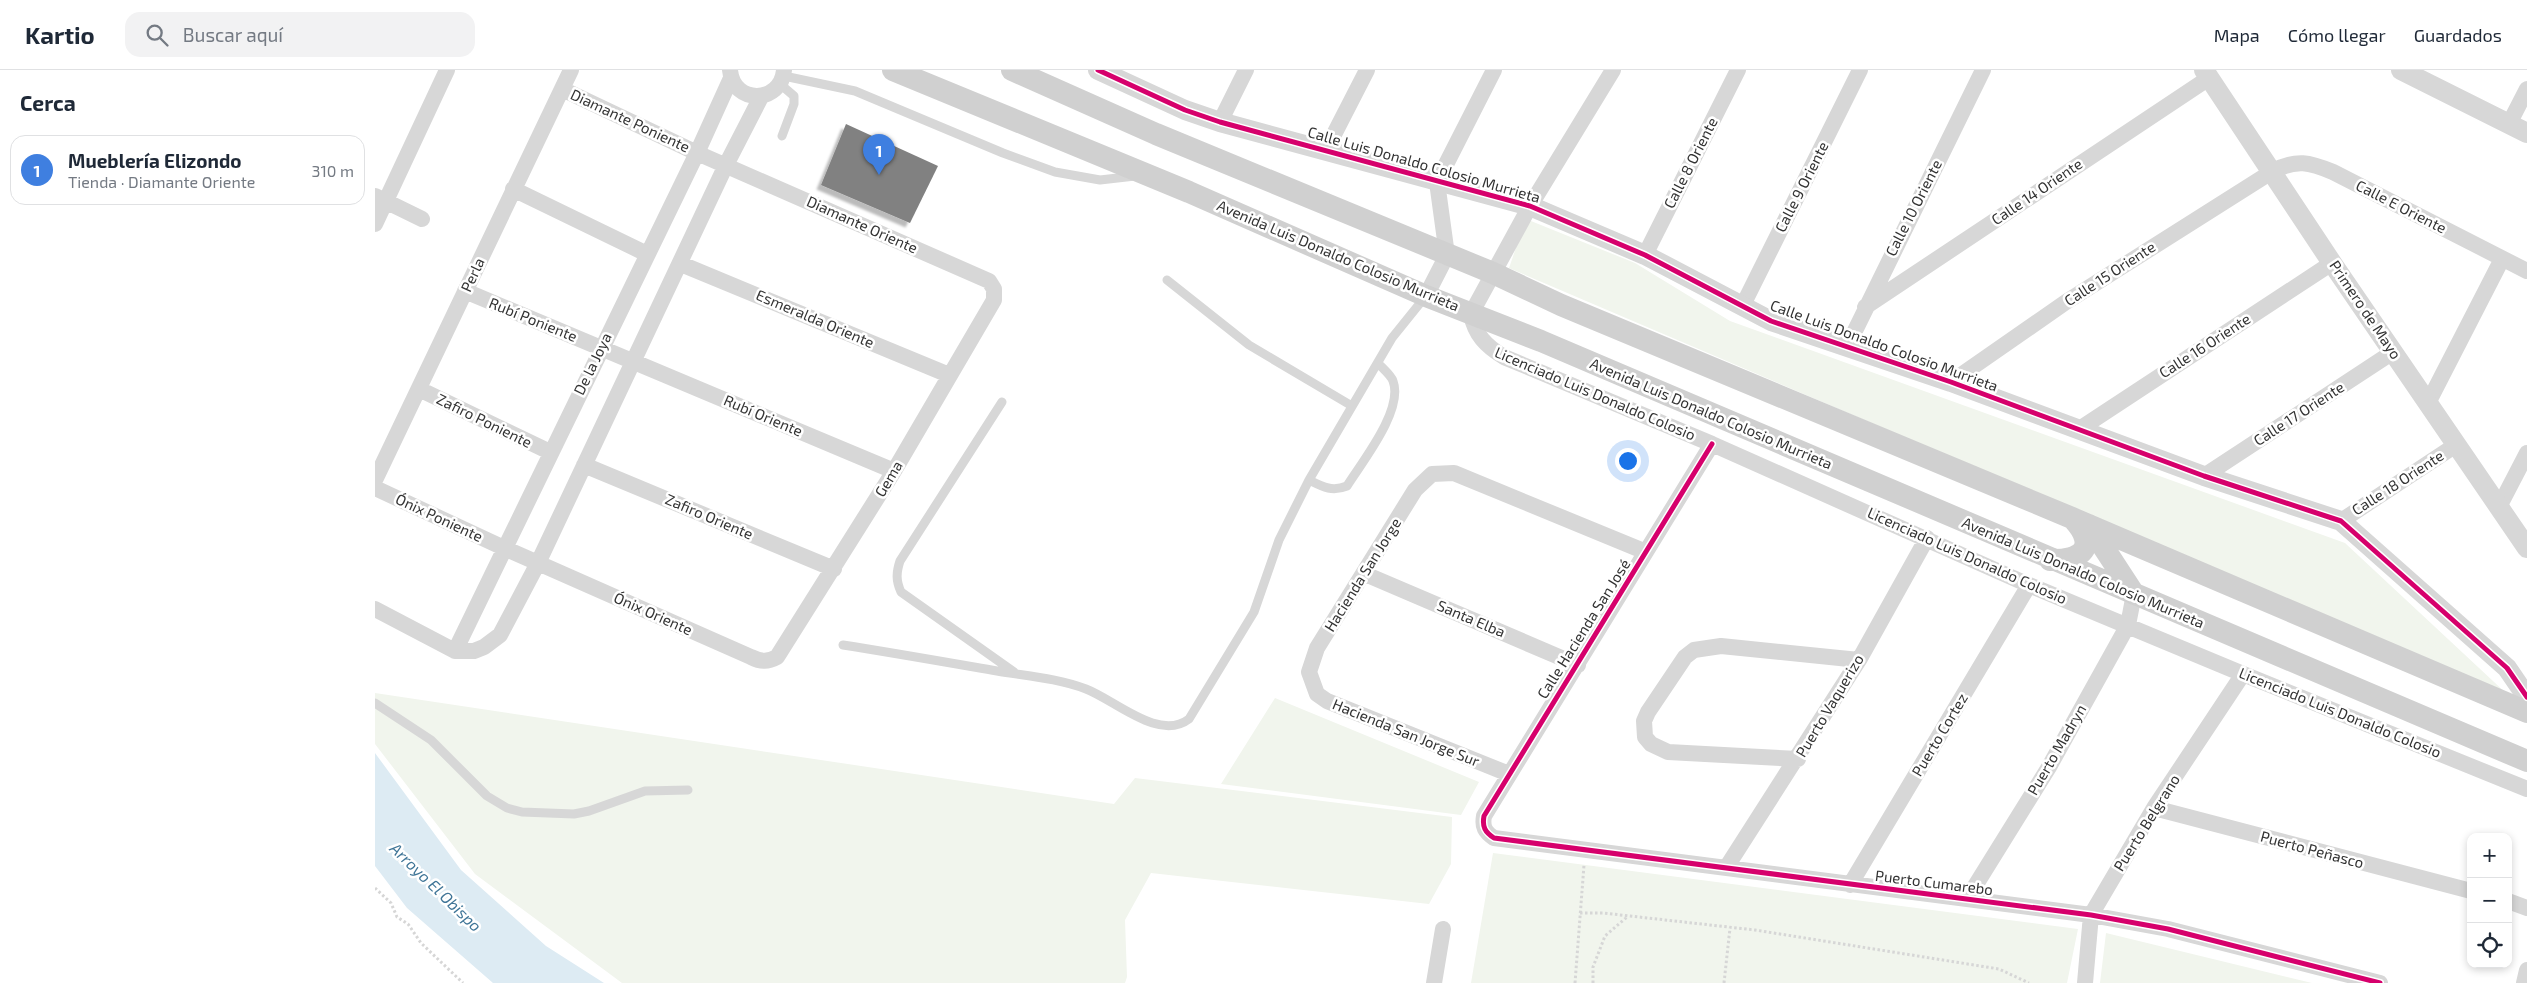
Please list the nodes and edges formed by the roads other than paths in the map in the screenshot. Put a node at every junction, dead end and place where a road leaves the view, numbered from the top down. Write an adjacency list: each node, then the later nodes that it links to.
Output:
1 (447, 70): 33 (street)
2 (571, 70): 19 (street, Perla)
3 (893, 70): 30 (main road, Avenida Luis Donaldo Colosio Murrieta)
4 (1012, 70): 38 (main road)
5 (1098, 70): 15 (street, Calle Luis Donaldo Colosio Murrieta)
6 (1246, 70): 22 (street)
7 (1367, 70): 26 (street)
8 (1494, 70): 31 (street)
9 (1613, 70): 34 (street)
10 (1738, 70): 39 (street, Calle 8 Oriente)
11 (1860, 70): 49 (street, Calle 9 Oriente)
12 (1983, 70): 50 (street, Calle 10 Oriente)
13 (2401, 70): 17 (street)
14 (731, 74): 21 (street, De la Joya); 27 (street, De la Joya)
15 (1121, 74): 22 (street, Calle Luis Donaldo Colosio Murrieta)
16 (2207, 74): 29 (street, Primero de Mayo); 50 (street, Calle 14 Oriente)
17 (2429, 76): 23 (street)
18 (783, 77): 21 (street); 25 (lane); 30 (lane)
19 (562, 89): 27 (street, Diamante Poniente); 32 (street, Perla)
20 (2527, 89): 23 (street)
21 (761, 97): 28 (street)
22 (1220, 122): 26 (street, Calle Luis Donaldo Colosio Murrieta)
23 (2509, 124): 24 (street)
24 (2527, 133)
25 (782, 136)
26 (1326, 150): 31 (street, Calle Luis Donaldo Colosio Murrieta)
27 (697, 153): 28 (street, Diamante Poniente); 37 (street, De la Joya)
28 (726, 165): 42 (street); 46 (street, Diamante Oriente)
29 (2273, 171): 40 (street, Calle E Oriente); 41 (street, Primero de Mayo); 58 (street, Calle 15 Oriente)
30 (1147, 175): 48 (main road, Avenida Luis Donaldo Colosio Murrieta)
31 (1437, 182): 34 (street, Calle Luis Donaldo Colosio Murrieta); 38 (street)
32 (513, 189): 37 (street); 47 (street, Perla)
33 (381, 198): 35 (street); 36 (street)
34 (1530, 206): 39 (street, Calle Luis Donaldo Colosio Murrieta); 44 (street)
35 (422, 219)
36 (375, 224)
37 (647, 254): 53 (street, De la Joya)
38 (1447, 255): 44 (main road); 48 (street)
39 (1645, 255): 49 (street, Calle Luis Donaldo Colosio Murrieta)
40 (2502, 259): 43 (street, Calle E Oriente); 61 (street)
41 (2332, 263): 54 (street, Primero de Mayo); 63 (street, Calle 16 Oriente)
42 (681, 264): 55 (street); 57 (street, Esmeralda Oriente)
43 (2527, 271)
44 (1493, 274): 51 (street); 75 (main road)
45 (1167, 280): 62 (lane)
46 (994, 289): 57 (street, Gema)
47 (465, 292): 53 (street, Rubí Poniente); 59 (street, Perla)
48 (1426, 296): 51 (main road, Avenida Luis Donaldo Colosio Murrieta); 56 (lane)
49 (1743, 305): 52 (street, Calle Luis Donaldo Colosio Murrieta)
50 (1865, 307): 52 (street, Calle 10 Oriente)
51 (1471, 314): 64 (street, Licenciado Luis Donaldo Colosio); 82 (main road, Avenida Luis Donaldo Colosio Murrieta)
52 (1847, 347): 58 (street, Calle Luis Donaldo Colosio Murrieta)
53 (602, 348): 55 (street, Rubí Poniente); 66 (street, De la Joya)
54 (2393, 352): 61 (street, Primero de Mayo); 70 (street, Calle 17 Oriente)
55 (633, 361): 68 (street); 69 (street, Rubí Oriente)
56 (1378, 363): 62 (lane); 72 (lane)
57 (949, 375): 69 (street, Gema)
58 (1951, 382): 63 (street, Calle Luis Donaldo Colosio Murrieta)
59 (419, 389): 66 (street, Zafiro Poniente); 71 (street, Perla)
60 (1002, 402): 95 (lane)
61 (2428, 403): 65 (street, Primero de Mayo)
62 (1353, 406): 72 (lane)
63 (2078, 430): 70 (street, Calle Luis Donaldo Colosio Murrieta)
64 (1712, 444): 77 (street, Licenciado Luis Donaldo Colosio); 80 (street, Calle Hacienda San José)
65 (2456, 445): 74 (street, Primero de Mayo); 76 (street, Calle 18 Oriente)
66 (550, 452): 78 (street, De la Joya)
67 (2527, 453): 74 (street)
68 (584, 465): 83 (street); 84 (street, Zafiro Oriente)
69 (894, 471): 84 (street, Gema)
70 (2204, 476): 76 (street, Calle Luis Donaldo Colosio Murrieta)
71 (375, 480)
72 (1309, 480): 95 (lane)
73 (375, 488): 78 (street, Ónix Poniente)
74 (2499, 507): 79 (street, Primero de Mayo)
75 (2081, 521): 81 (main road); 82 (main road); 87 (main road)
76 (2341, 521): 98 (street, Calle Luis Donaldo Colosio Murrieta)
77 (1927, 538): 86 (street, Licenciado Luis Donaldo Colosio); 92 (street, Puerto Vaquerizo)
78 (504, 548): 83 (street, Ónix Poniente); 91 (street, De la Joya)
79 (2527, 548)
80 (1646, 552): 85 (street, Hacienda San Jorge); 94 (street, Calle Hacienda San José)
81 (2153, 552): 87 (main road); 100 (main road)
82 (2051, 560): 87 (main road, Avenida Luis Donaldo Colosio Murrieta)
83 (538, 562): 91 (street); 93 (street, Ónix Oriente)
84 (834, 569): 93 (street, Gema)
85 (1365, 574): 94 (street, Santa Elba); 97 (street, Hacienda San Jorge)
86 (2029, 585): 89 (street, Licenciado Luis Donaldo Colosio); 109 (street, Puerto Cortez)
87 (2127, 588): 89 (street, Puerto Madryn); 102 (main road, Avenida Luis Donaldo Colosio Murrieta)
88 (375, 608): 91 (street)
89 (2128, 625): 96 (street, Licenciado Luis Donaldo Colosio); 111 (street, Puerto Madryn)
90 (843, 645): 95 (lane)
91 (455, 651)
92 (1859, 660): 101 (street, Puerto Vaquerizo); 101 (street)
93 (770, 661)
94 (1578, 665): 103 (street, Calle Hacienda San José)
95 (1016, 674)
96 (2243, 674): 104 (street, Licenciado Luis Donaldo Colosio); 106 (street, Puerto Belgrano)
97 (1311, 683): 103 (street, Hacienda San Jorge Sur)
98 (2527, 697)
99 (375, 703): 105 (lane)
100 (2527, 712)
101 (1798, 759): 108 (street, Puerto Vaquerizo)
102 (2527, 761)
103 (1509, 774): 107 (street, Calle Hacienda San José)
104 (2527, 789)
105 (688, 790)
106 (2154, 808): 110 (street, Puerto Peñasco); 114 (street, Puerto Belgrano)
107 (1484, 829): 108 (street, Puerto Cumarebo)
108 (1727, 868): 109 (street, Puerto Cumarebo)
109 (1850, 885): 111 (street, Puerto Cumarebo)
110 (2467, 890)
111 (1967, 899): 114 (street, Puerto Cumarebo)
112 (2512, 902): 113 (street)
113 (2527, 908)
114 (2091, 916): 118 (street, Puerto Belgrano); 119 (street, Puerto Cumarebo)
115 (1443, 929): 117 (street)
116 (2527, 970): 120 (street)
117 (1434, 983)
118 (2085, 983)
119 (2380, 983)
120 (2523, 983)

